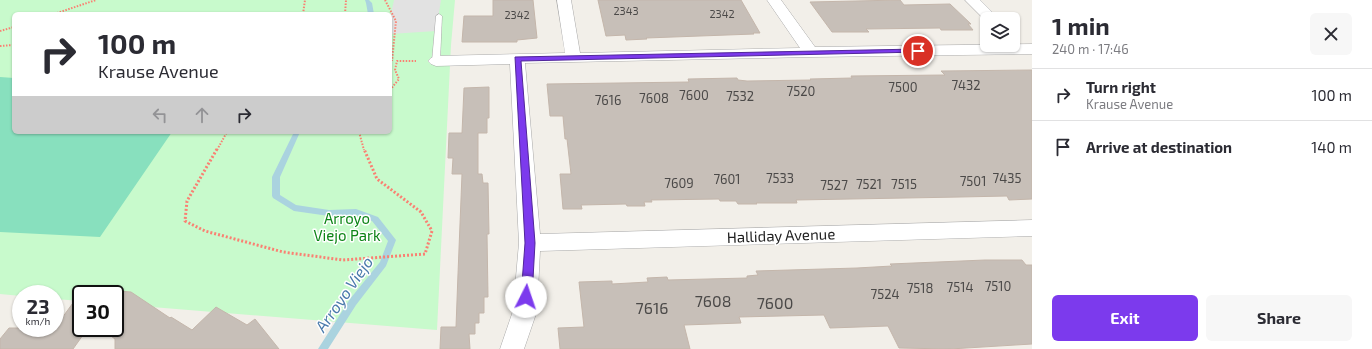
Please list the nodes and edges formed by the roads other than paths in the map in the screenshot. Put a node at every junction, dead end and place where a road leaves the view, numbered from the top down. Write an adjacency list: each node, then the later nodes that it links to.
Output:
1 (564, 0): 8 (street)
2 (774, 0): 7 (street)
3 (972, 0): 4 (street)
4 (985, 12)
5 (439, 16): 10 (lane)
6 (1028, 49): 7 (street)
7 (811, 52): 8 (street)
8 (573, 57): 9 (street)
9 (517, 59): 10 (street); 12 (street)
10 (436, 61)
11 (1032, 228): 12 (street, Halliday Avenue)
12 (530, 243): 13 (street)
13 (512, 349)

